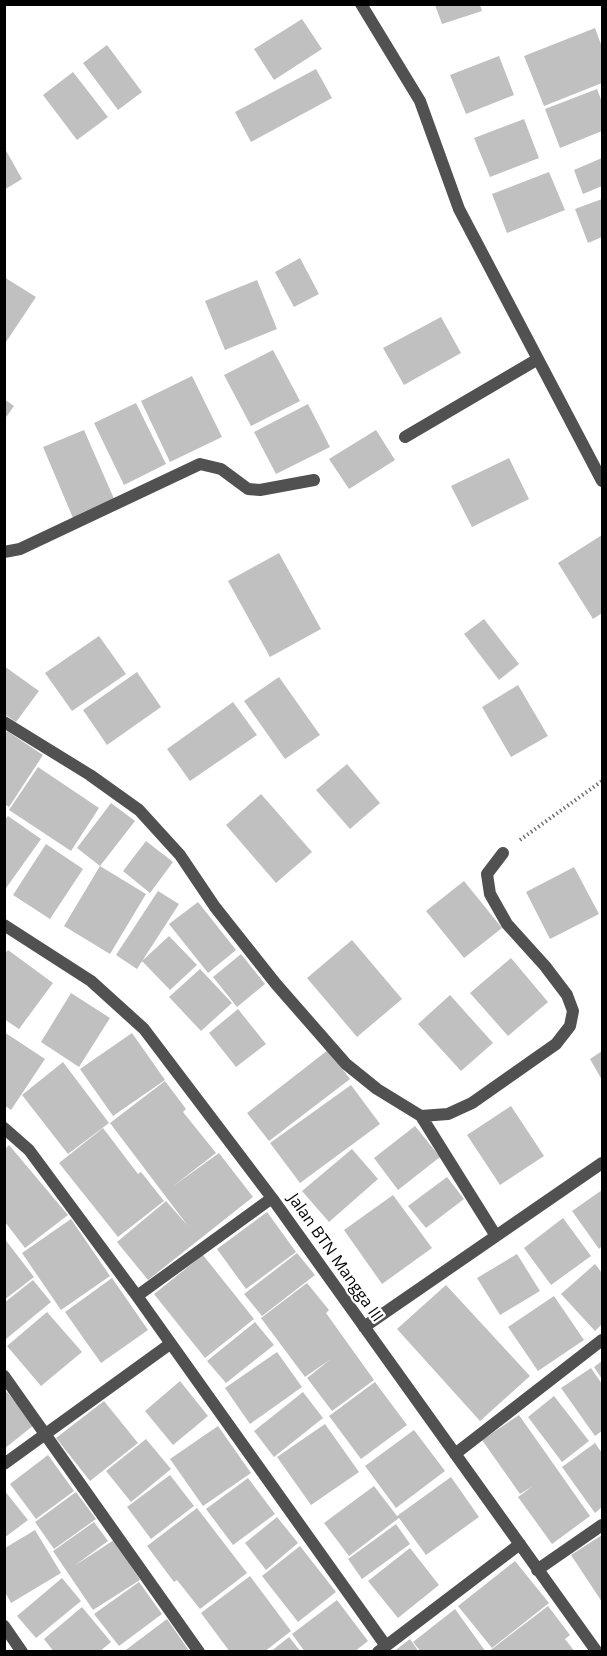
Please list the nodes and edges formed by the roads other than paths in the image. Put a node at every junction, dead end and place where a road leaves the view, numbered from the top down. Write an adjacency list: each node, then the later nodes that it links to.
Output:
1 (361, 4): 2 (street)
2 (538, 359): 3 (street); 5 (street)
3 (405, 437)
4 (314, 480): 6 (street)
5 (603, 482)
6 (4, 552)
7 (4, 722): 10 (street)
8 (503, 853): 10 (street)
9 (4, 925): 13 (street, Jalan BTN Mangga III)
10 (421, 1116): 14 (street)
11 (4, 1128): 15 (street)
12 (603, 1163): 14 (street)
13 (272, 1198): 15 (street); 16 (street, Jalan BTN Mangga III)
14 (496, 1236): 16 (street)
15 (137, 1296): 18 (street)
16 (364, 1327): 21 (street, Jalan BTN Mangga III)
17 (603, 1341): 21 (street)
18 (170, 1344): 20 (street); 27 (street)
19 (4, 1376): 20 (street)
20 (46, 1434): 22 (street); 29 (street)
21 (454, 1454): 24 (street, Jalan BTN Mangga III)
22 (4, 1464)
23 (603, 1525): 25 (street)
24 (520, 1544): 25 (street, Jalan BTN Mangga III); 27 (street)
25 (537, 1570): 30 (street, Jalan BTN Mangga III)
26 (4, 1626): 28 (street)
27 (382, 1649)
28 (22, 1652)
29 (200, 1652)
30 (597, 1652)

